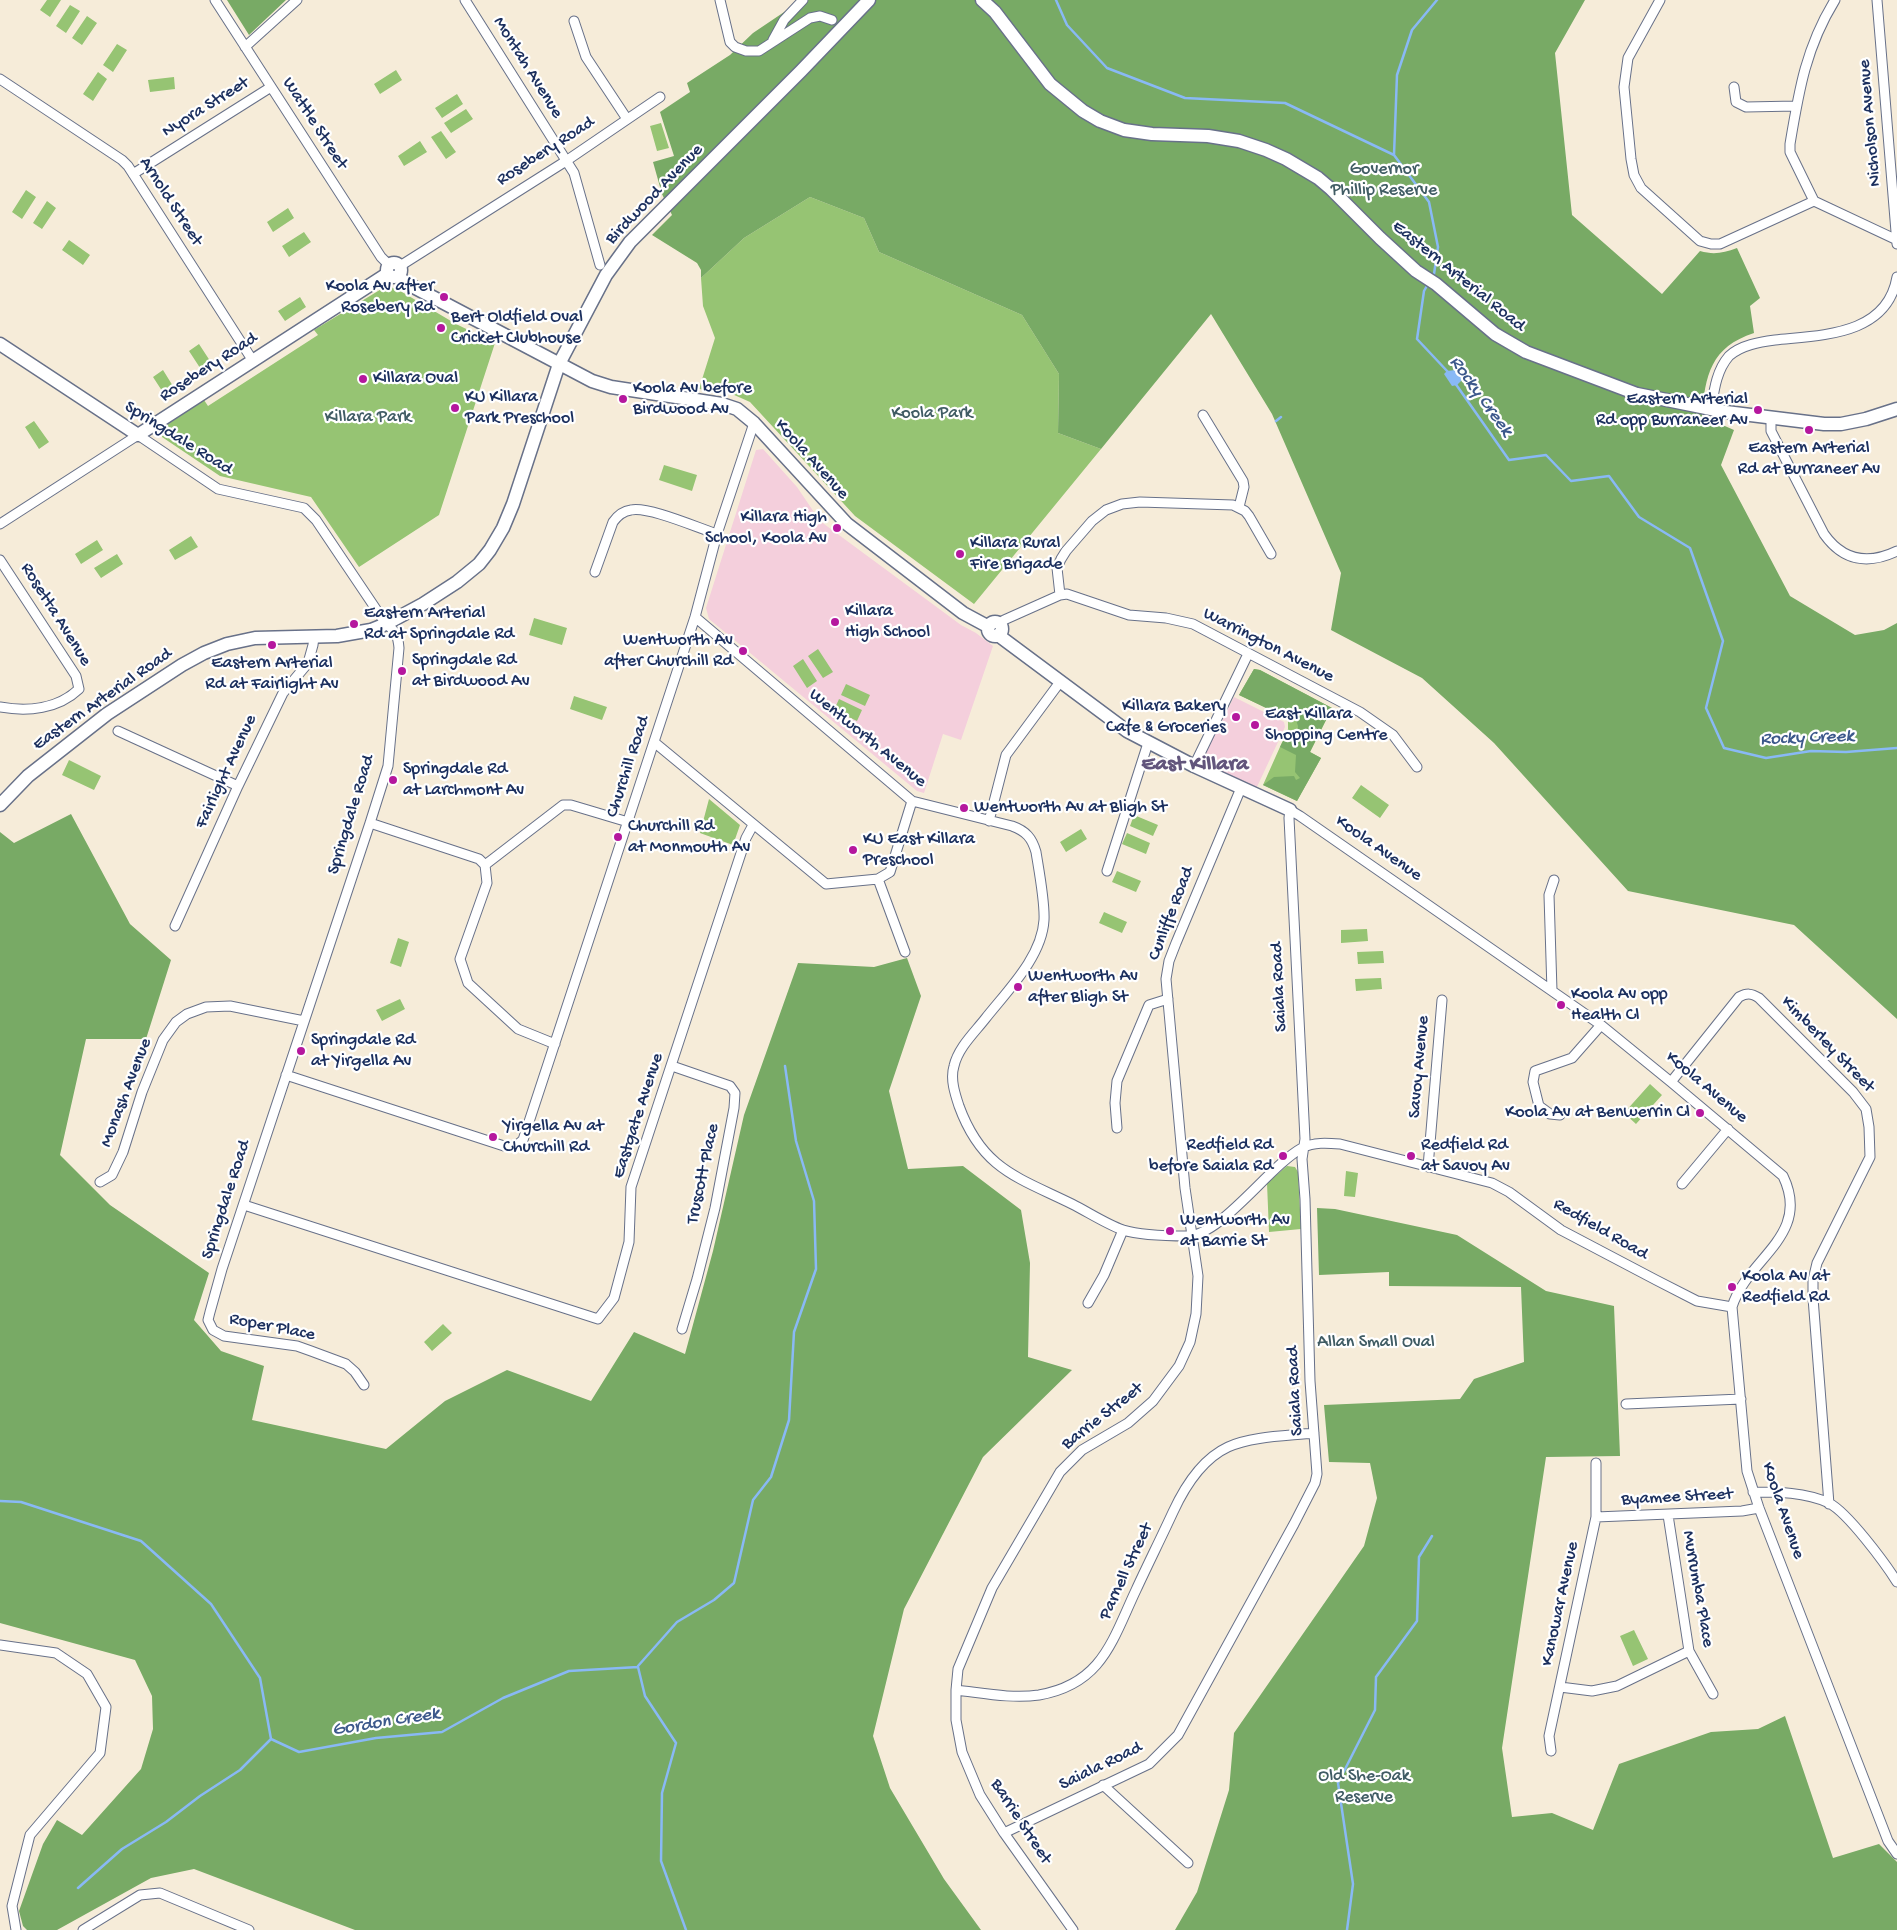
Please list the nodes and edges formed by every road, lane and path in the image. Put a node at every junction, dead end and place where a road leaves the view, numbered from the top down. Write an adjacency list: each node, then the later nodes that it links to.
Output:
1 (215, 0): 16 (street, Wattle Street)
2 (298, 0): 16 (street)
3 (465, 0): 25 (street, Montah Avenue)
4 (720, 0): 15 (street)
5 (803, 0): 15 (street)
6 (860, 0): 18 (main road)
7 (869, 0): 18 (main road)
8 (982, 0): 17 (main road, Eastern Arterial Road)
9 (992, 0): 17 (main road, Eastern Arterial Road)
10 (1660, 0): 27 (street)
11 (1835, 0): 23 (street)
12 (1877, 0): 28 (street, Nicholson Avenue)
13 (832, 20): 15 (street)
14 (574, 21): 24 (street)
15 (772, 43)
16 (245, 48): 21 (street, Wattle Street)
17 (1038, 69): 36 (main road, Eastern Arterial Road)
18 (801, 71): 34 (main road, Birdwood Avenue)
19 (0, 79): 26 (street, Arnold Street)
20 (1734, 86): 23 (street)
21 (271, 87): 26 (street, Nyora Street); 30 (street, Wattle Street)
22 (660, 97): 24 (street, Rosebery Road)
23 (1796, 106): 27 (street)
24 (627, 119): 25 (street, Rosebery Road)
25 (566, 161): 29 (street, Montah Avenue); 30 (street, Rosebery Road)
26 (133, 174): 33 (street, Arnold Street)
27 (1814, 202): 28 (street)
28 (1897, 242)
29 (600, 265)
30 (393, 270): 33 (main road, Rosebery Road); 34 (main road, Koola Avenue)
31 (1897, 278): 36 (street)
32 (0, 344): 40 (main road, Springdale Road)
33 (253, 361): 40 (main road, Rosebery Road)
34 (560, 364): 39 (main road, Koola Avenue); 50 (main road, Birdwood Avenue)
35 (1897, 409): 38 (main road, Eastern Arterial Road)
36 (1711, 410): 38 (main road, Eastern Arterial Road)
37 (1203, 415): 41 (street)
38 (1771, 419): 44 (street)
39 (754, 423): 43 (street, Churchill Road); 51 (main road, Koola Avenue)
40 (138, 435): 42 (street, Rosebery Road); 50 (street, Springdale Road)
41 (1238, 507): 45 (street); 48 (street)
42 (0, 524)
43 (716, 534): 47 (street); 49 (street, Churchill Road)
44 (1897, 551)
45 (1271, 554)
46 (0, 560): 55 (street, Rosetta Avenue)
47 (595, 572)
48 (1060, 595): 51 (street); 53 (street, Warrington Avenue)
49 (695, 617): 57 (street, Churchill Road); 63 (street, Wentworth Avenue)
50 (386, 624): 52 (main road, Eastern Arterial Road); 68 (street, Springdale Road)
51 (996, 628): 54 (main road, Koola Avenue)
52 (314, 637): 61 (street, Fairlight Avenue); 64 (main road, Eastern Arterial Road)
53 (1248, 654): 59 (street); 60 (street, Warrington Avenue)
54 (1060, 682): 58 (main road, Koola Avenue); 66 (street)
55 (0, 707)
56 (118, 731): 61 (street)
57 (654, 742): 67 (street, Churchill Road); 69 (street)
58 (1148, 743): 59 (main road, Koola Avenue); 71 (street)
59 (1194, 766): 62 (main road, Koola Avenue)
60 (1417, 766)
61 (238, 786): 74 (street, Fairlight Avenue)
62 (1241, 788): 65 (main road, Koola Avenue); 77 (street, Cunliffe Road)
63 (912, 801): 66 (street, Wentworth Avenue); 72 (street)
64 (0, 805)
65 (1290, 810): 76 (street, Koola Avenue); 88 (street, Saiala Road)
66 (989, 821): 93 (street, Wentworth Avenue)
67 (628, 822): 70 (street); 81 (street, Churchill Road)
68 (370, 823): 70 (street); 79 (street, Springdale Road)
69 (753, 825): 72 (street); 82 (street, Eastgate Avenue)
70 (485, 865): 81 (street)
71 (1106, 871)
72 (878, 879): 75 (street)
73 (1554, 880): 76 (street)
74 (175, 926)
75 (905, 952)
76 (1552, 991): 80 (street, Koola Avenue)
77 (1168, 999): 86 (street); 94 (street, Barrie Street)
78 (1442, 1000): 89 (street, Savoy Avenue)
79 (304, 1020): 83 (street, Springdale Road); 90 (street, Monash Avenue)
80 (1601, 1025): 84 (street, Koola Avenue); 85 (street)
81 (555, 1044): 83 (street, Churchill Road)
82 (672, 1066): 92 (street, Eastgate Avenue); 98 (street, Truscott Place)
83 (286, 1075): 92 (street, Springdale Road)
84 (1671, 1082): 87 (street, Koola Avenue); 105 (street, Kimberley Street)
85 (1560, 1115)
86 (1117, 1128)
87 (1728, 1129): 91 (street); 96 (street, Koola Avenue)
88 (1303, 1148): 89 (street, Redfield Road); 94 (street, Redfield Road); 102 (street, Saiala Road)
89 (1428, 1167): 96 (street, Redfield Road)
90 (100, 1182)
91 (1682, 1184)
92 (244, 1205): 97 (street, Springdale Road)
93 (1123, 1230): 94 (street, Wentworth Avenue); 95 (street)
94 (1193, 1236): 113 (street, Barrie Street)
95 (1088, 1303)
96 (1732, 1307): 100 (street, Koola Avenue)
97 (210, 1312): 99 (street, Roper Place)
98 (682, 1329)
99 (364, 1385)
100 (1741, 1399): 101 (street); 104 (street, Koola Avenue)
101 (1626, 1404)
102 (1314, 1433): 113 (street, Parnell Street); 116 (street, Saiala Road)
103 (1596, 1463): 108 (street, Kanowar Avenue)
104 (1753, 1492): 105 (street); 106 (street, Koola Avenue)
105 (1830, 1504): 109 (street)
106 (1759, 1508): 107 (street, Byamee Street); 118 (street, Koola Avenue)
107 (1668, 1515): 108 (street, Byamee Street); 111 (street, Murrumba Place)
108 (1596, 1517): 112 (street, Kanowar Avenue)
109 (1897, 1582)
110 (0, 1645): 120 (street)
111 (1689, 1651): 112 (street); 114 (street, Murrumba Place)
112 (1560, 1687): 115 (street, Kanowar Avenue)
113 (956, 1690): 117 (street, Barrie Street)
114 (1713, 1694)
115 (1551, 1751)
116 (1103, 1785): 117 (street, Saiala Road); 119 (street)
117 (1004, 1833): 123 (street, Barrie Street)
118 (1896, 1853)
119 (1188, 1864)
120 (16, 1930)
121 (83, 1930): 122 (street)
122 (249, 1930)
123 (1072, 1930)

